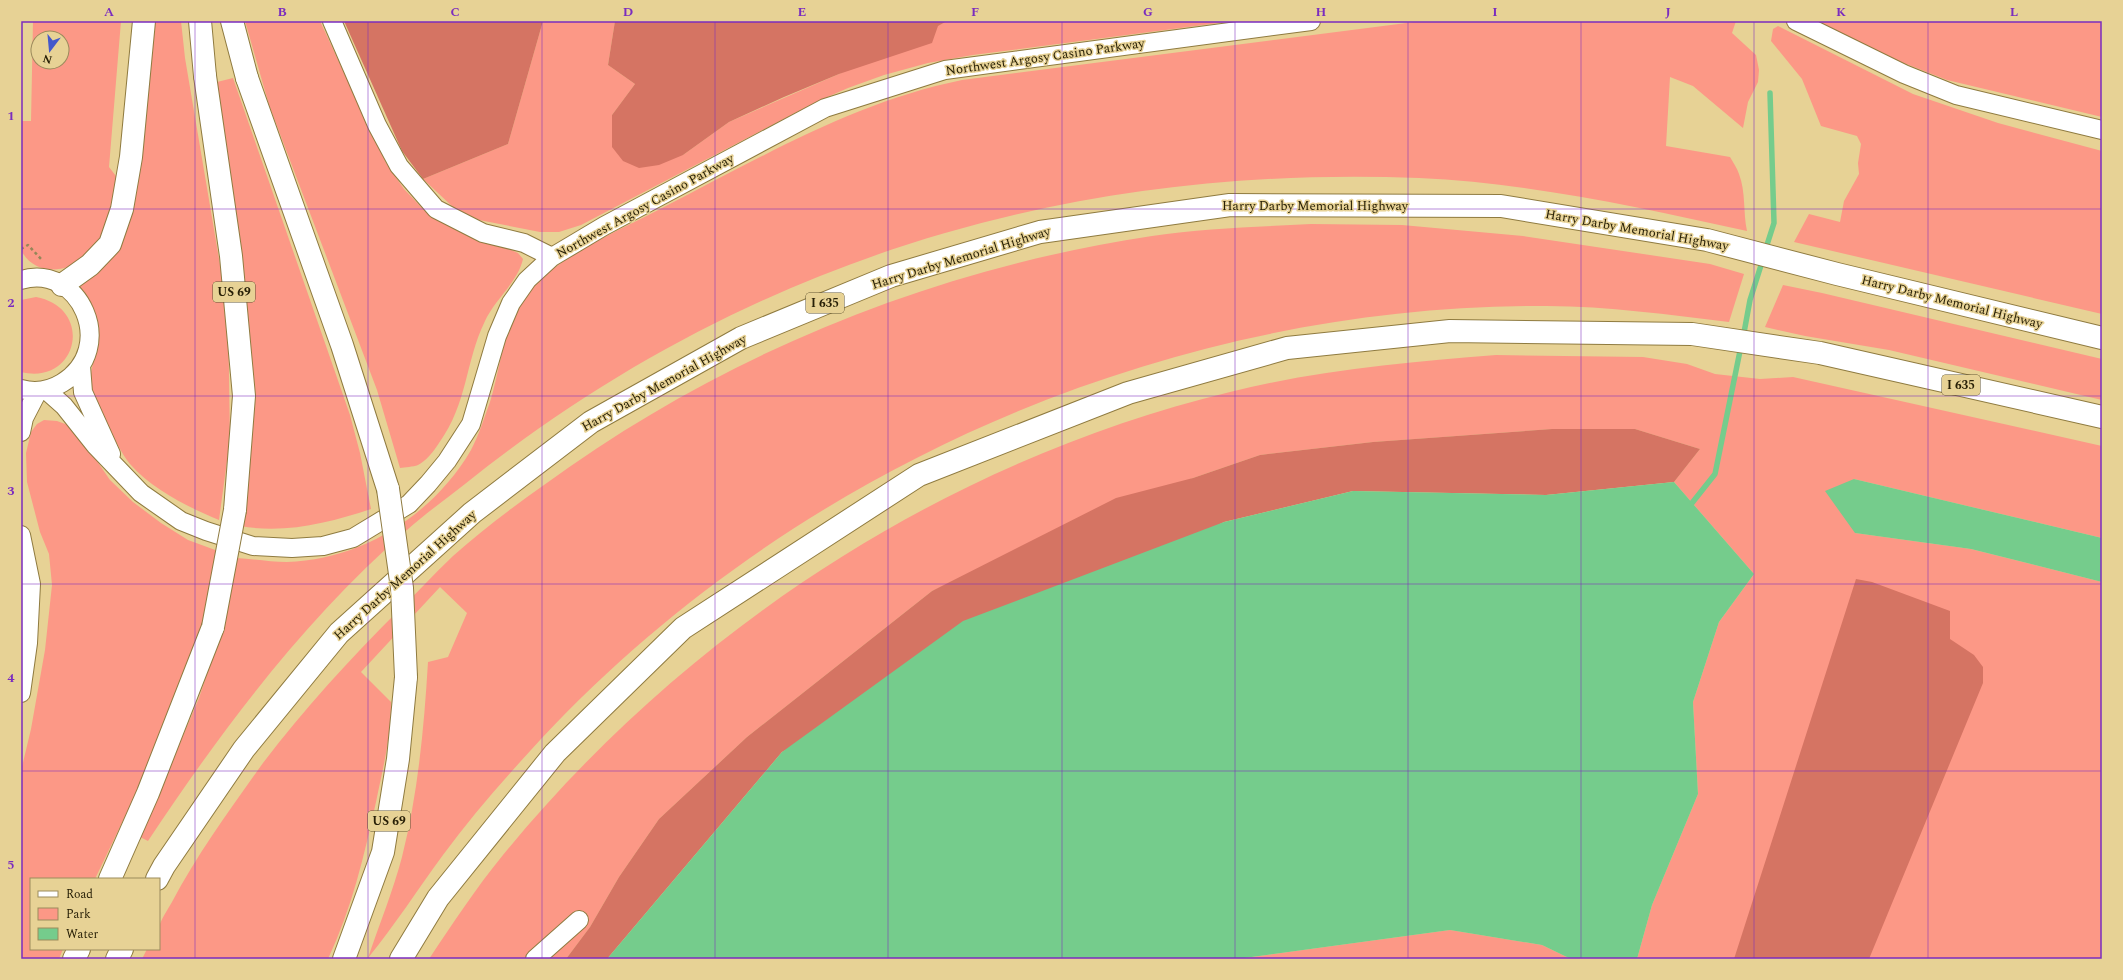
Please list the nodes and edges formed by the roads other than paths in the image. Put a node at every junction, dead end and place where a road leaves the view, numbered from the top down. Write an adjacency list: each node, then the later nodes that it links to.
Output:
1 (144, 21): 10 (main road)
2 (200, 21): 19 (main road, US 69, bridge)
3 (232, 21): 26 (main road, US 69, bridge)
4 (332, 21): 8 (street)
5 (1311, 21): 8 (street, Northwest Argosy Casino Parkway)
6 (1796, 21): 7 (street)
7 (2102, 130)
8 (552, 257): 16 (street, Northwest Argosy Casino Parkway)
9 (23, 276): 10 (street)
10 (62, 285): 12 (street)
11 (2102, 338): 20 (main road, Harry Darby Memorial Highway / I 635)
12 (81, 366): 13 (street); 16 (street, Northwest Argosy Casino Parkway)
13 (35, 390): 15 (street); 16 (street, Northwest Argosy Casino Parkway)
14 (2102, 417): 27 (main road, I 635)
15 (21, 432)
16 (116, 468)
17 (21, 535): 18 (street)
18 (21, 693)
19 (110, 878)
20 (158, 878)
21 (579, 920): 28 (street)
22 (78, 950): 24 (main road)
23 (122, 950): 25 (main road)
24 (74, 959)
25 (117, 959)
26 (344, 959)
27 (401, 959)
28 (535, 959)

